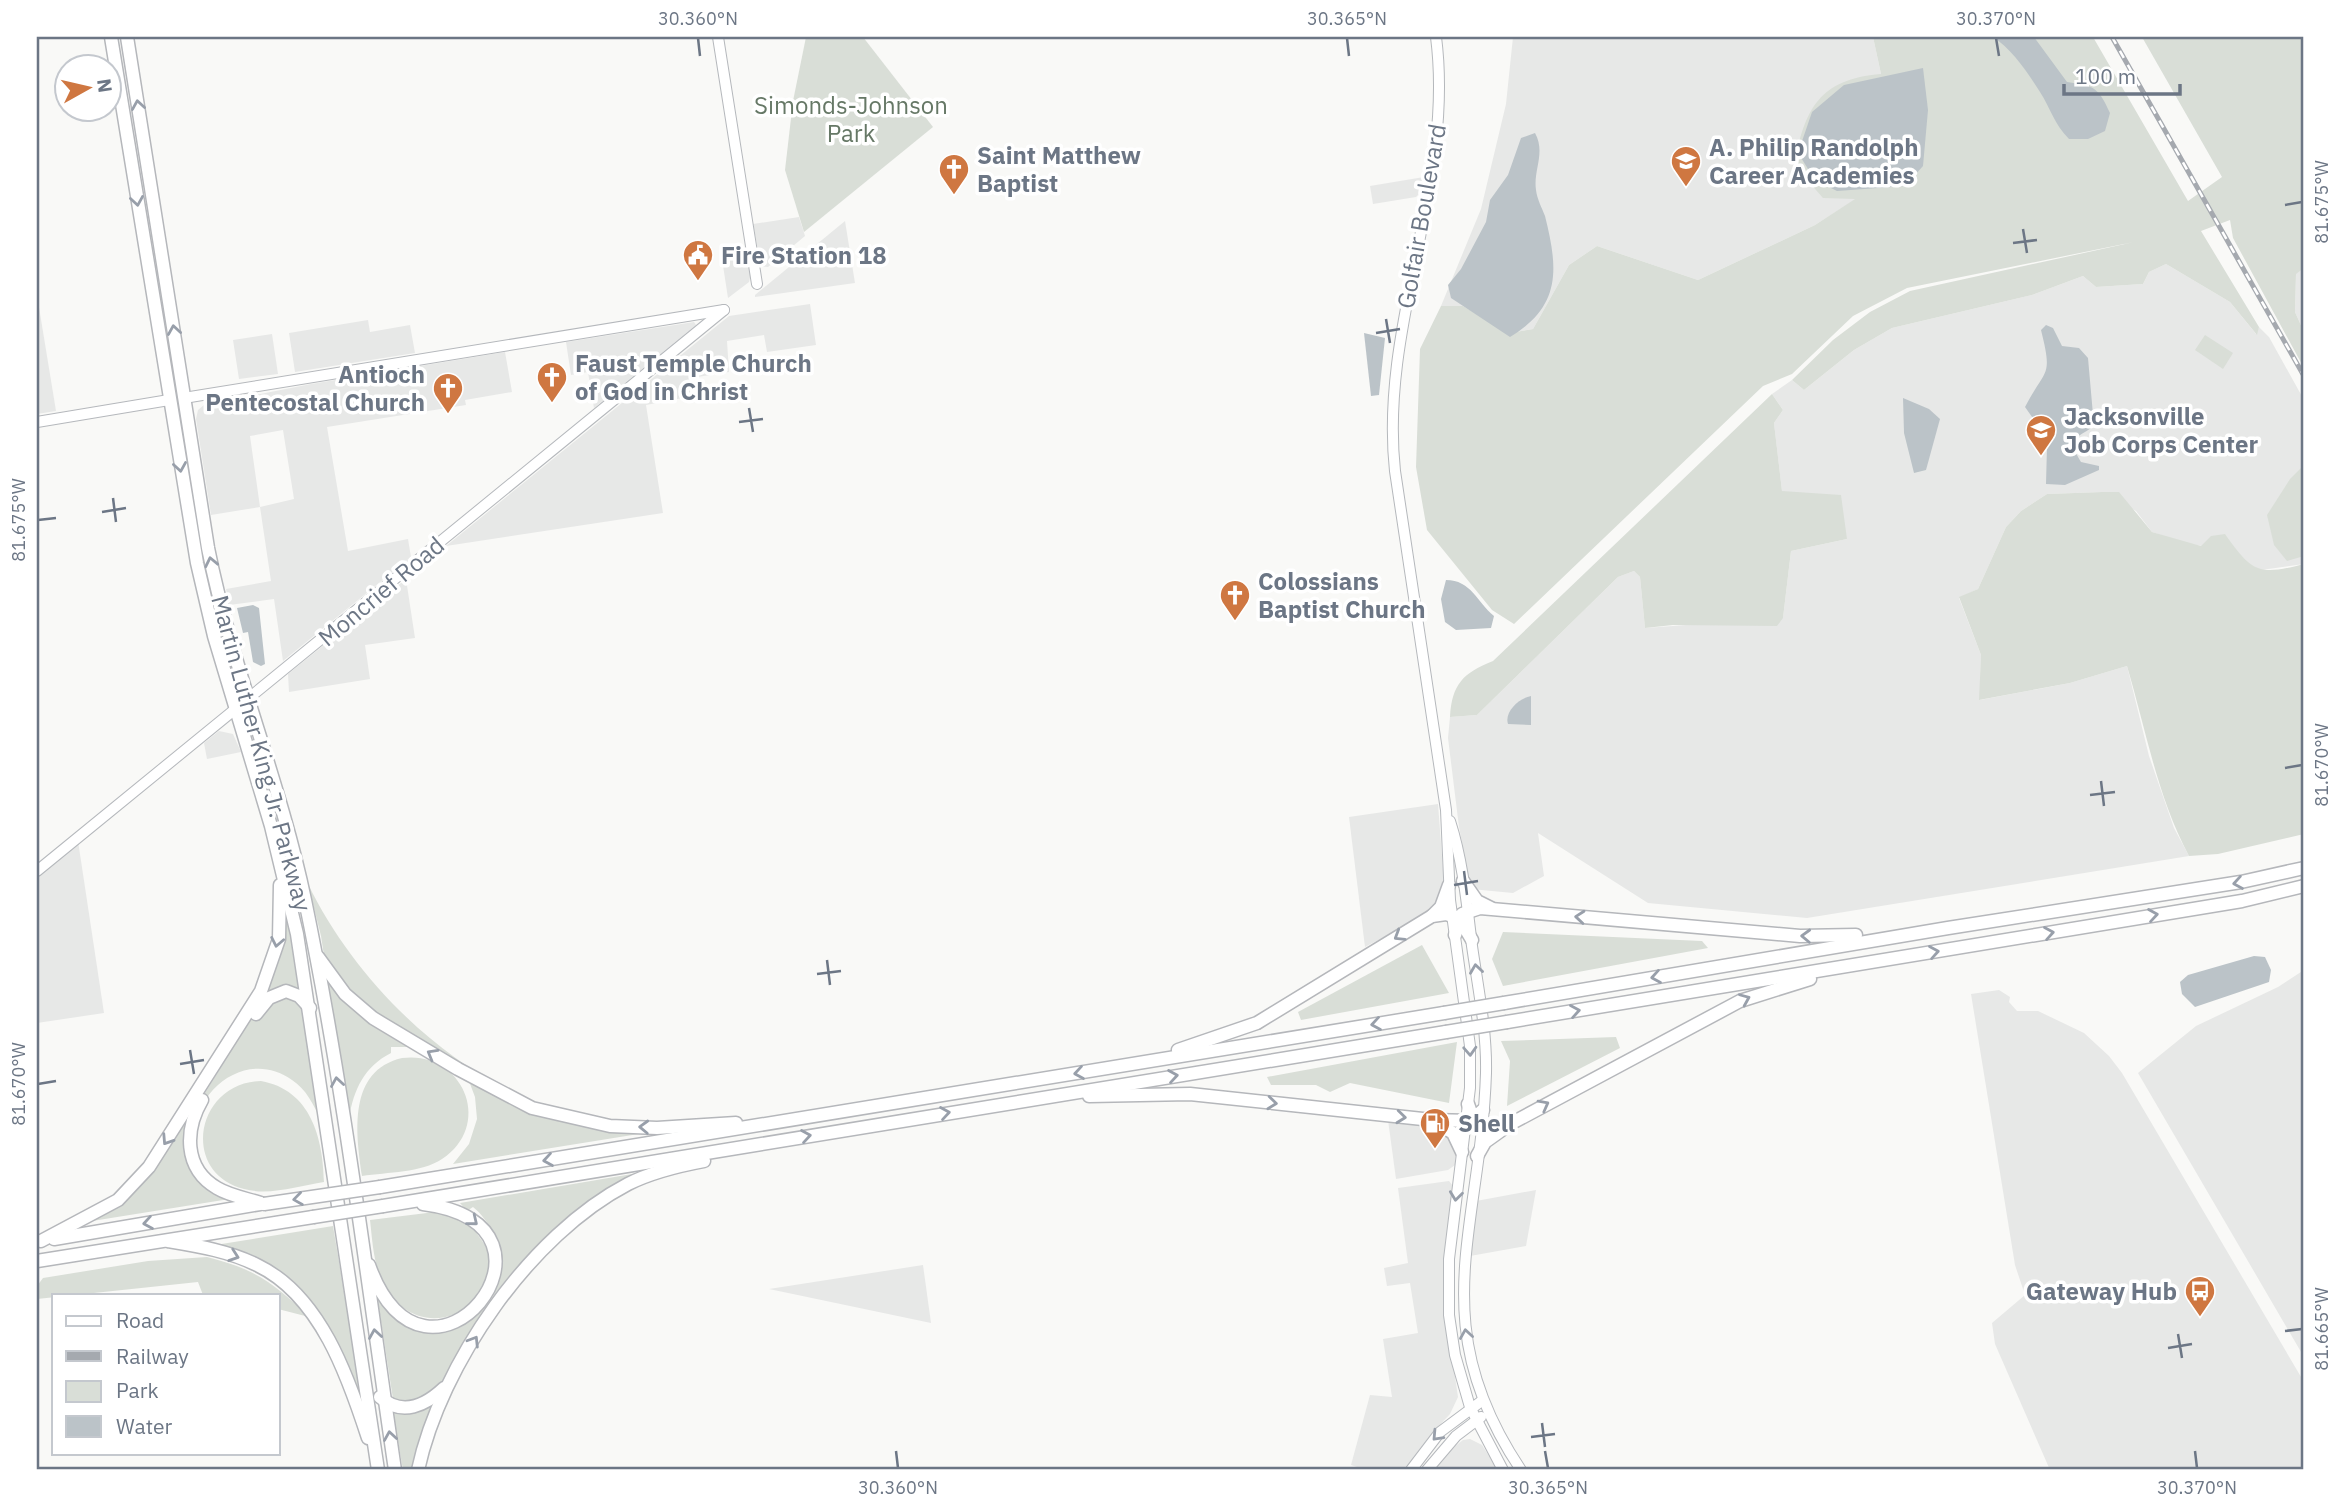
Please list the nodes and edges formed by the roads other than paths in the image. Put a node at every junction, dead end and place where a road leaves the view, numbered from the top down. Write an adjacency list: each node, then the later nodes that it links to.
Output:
1 (111, 37): 7 (highway, Martin Luther King Jr. Parkway, one-way to 7)
2 (127, 37): 6 (highway, Martin Luther King Jr. Parkway, one-way to 2)
3 (718, 37): 5 (main road)
4 (1436, 37): 12 (main road, Golfair Boulevard)
5 (757, 284)
6 (184, 398): 9 (highway, Martin Luther King Jr. Parkway, one-way to 6); 9 (main road, Moncrief Road)
7 (169, 400): 8 (main road); 10 (highway, Martin Luther King Jr. Parkway, one-way to 10)
8 (37, 422)
9 (247, 699): 10 (main road, Moncrief Road); 24 (highway, Martin Luther King Jr. Parkway)
10 (236, 708): 11 (highway, Martin Luther King Jr. Parkway); 14 (main road, Moncrief Road)
11 (271, 826): 26 (highway, Martin Luther King Jr. Parkway); 27 (highway, one-way to 27)
12 (1450, 838): 15 (main road, Golfair Boulevard); 16 (main road, Golfair Boulevard)
13 (2304, 867): 21 (highway, one-way to 21)
14 (37, 871)
15 (1463, 881): 18 (highway); 19 (main road, Golfair Boulevard)
16 (1449, 885): 19 (main road, Golfair Boulevard); 20 (highway)
17 (2304, 887): 25 (highway, one-way to 17)
18 (1494, 909): 19 (highway); 21 (highway, one-way to 18)
19 (1459, 914): 20 (highway); 22 (highway); 23 (highway)
20 (1432, 916): 30 (highway, one-way to 30)
21 (1948, 928): 30 (highway, one-way to 30, bridge)
22 (1455, 935): 32 (main road, one-way to 32)
23 (1472, 940): 33 (main road, one-way to 23)
24 (315, 954): 28 (highway, Martin Luther King Jr. Parkway); 36 (highway, one-way to 24)
25 (1867, 964): 31 (highway, one-way to 25, bridge); 35 (highway, one-way to 25)
26 (307, 987): 27 (highway); 28 (highway); 29 (highway, Martin Luther King Jr. Parkway)
27 (261, 991): 44 (highway, one-way to 44)
28 (324, 1001): 42 (highway, Martin Luther King Jr. Parkway, one-way to 28)
29 (310, 1009): 41 (highway); 46 (highway, Martin Luther King Jr. Parkway)
30 (1125, 1065): 36 (highway, one-way to 36)
31 (1033, 1099): 34 (highway, one-way to 34); 37 (highway, one-way to 31)
32 (1468, 1104): 33 (highway)
33 (1476, 1118): 34 (highway); 35 (highway); 38 (main road); 39 (main road)
34 (1432, 1120): 38 (highway)
35 (1512, 1123): 39 (highway)
36 (761, 1125): 41 (highway, one-way to 41, bridge)
37 (738, 1147): 40 (highway); 47 (highway, one-way to 37)
38 (1462, 1152): 50 (main road, one-way to 50)
39 (1477, 1156): 48 (main road, one-way to 39)
40 (409, 1202): 42 (highway, one-way to 42); 43 (highway, bridge)
41 (264, 1203): 44 (highway, one-way to 44)
42 (358, 1224): 49 (highway, Martin Luther King Jr. Parkway, one-way to 42)
43 (168, 1241): 45 (highway); 53 (highway, one-way to 53)
44 (39, 1242)
45 (39, 1261)
46 (363, 1363): 49 (highway); 53 (highway, Martin Luther King Jr. Parkway)
47 (457, 1368): 49 (highway); 55 (highway)
48 (1483, 1400): 50 (main road); 51 (main road)
49 (385, 1402): 54 (highway, Martin Luther King Jr. Parkway, one-way to 49)
50 (1470, 1407): 52 (main road); 56 (main road, one-way to 56)
51 (1488, 1413): 52 (main road); 59 (main road)
52 (1476, 1420): 57 (main road); 58 (main road)
53 (378, 1470)
54 (395, 1470)
55 (418, 1470)
56 (1410, 1470)
57 (1427, 1470)
58 (1503, 1470)
59 (1521, 1470)

